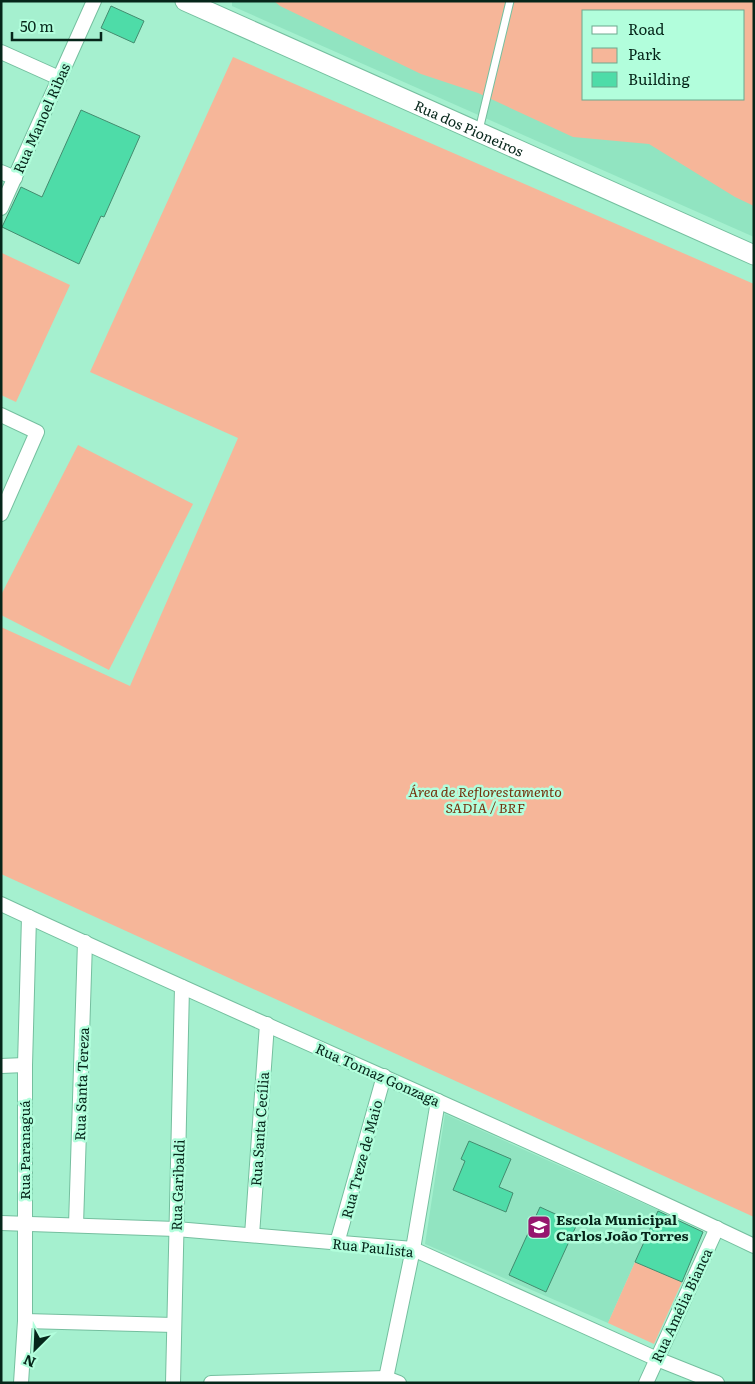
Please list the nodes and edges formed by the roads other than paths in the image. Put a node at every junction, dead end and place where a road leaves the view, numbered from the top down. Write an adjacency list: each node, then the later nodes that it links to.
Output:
1 (94, 1): 5 (street, Rua Manoel Ribas)
2 (185, 1): 6 (main road, Rua dos Pioneiros)
3 (510, 1): 6 (lane)
4 (1, 52): 5 (street)
5 (59, 78): 8 (street, Rua Manoel Ribas)
6 (478, 132): 10 (main road, Rua dos Pioneiros)
7 (1, 172): 8 (street)
8 (14, 178): 9 (street, Rua Manoel Ribas)
9 (1, 208)
10 (754, 255)
11 (1, 415): 12 (street)
12 (1, 514)
13 (1, 904): 14 (street, Rua Tomaz Gonzaga)
14 (30, 917): 15 (street, Rua Tomaz Gonzaga); 18 (street, Rua Paranaguá)
15 (85, 942): 16 (street, Rua Tomaz Gonzaga); 24 (street, Rua Santa Tereza)
16 (182, 987): 17 (street, Rua Tomaz Gonzaga); 26 (street, Rua Garibaldi)
17 (267, 1024): 20 (street, Rua Tomaz Gonzaga); 27 (street, Rua Santa Cecília)
18 (25, 1065): 19 (street); 23 (street, Rua Paranaguá)
19 (1, 1066)
20 (384, 1076): 21 (street, Rua Tomaz Gonzaga); 28 (street, Rua Treze de Maio)
21 (438, 1101): 25 (street, Rua Tomaz Gonzaga); 30 (street)
22 (1, 1223): 23 (street, Rua Paulista)
23 (24, 1224): 24 (street, Rua Paulista); 31 (street, Rua Paranaguá)
24 (76, 1226): 26 (street, Rua Paulista)
25 (717, 1228): 29 (street, Rua Tomaz Gonzaga); 33 (street, Rua Amélia Bianca)
26 (176, 1229): 27 (street, Rua Paulista); 32 (street, Rua Garibaldi)
27 (252, 1235): 28 (street, Rua Paulista)
28 (338, 1243): 30 (street, Rua Paulista)
29 (754, 1246)
30 (413, 1248): 33 (street, Rua Paulista); 34 (street)
31 (25, 1321): 32 (street); 35 (street, Rua Paranaguá)
32 (174, 1325): 36 (street, Rua Garibaldi)
33 (657, 1359): 38 (street, Rua Amélia Bianca); 39 (street, Rua Paulista)
34 (390, 1381): 37 (street)
35 (21, 1383)
36 (172, 1383)
37 (211, 1383)
38 (646, 1383)
39 (718, 1383)

